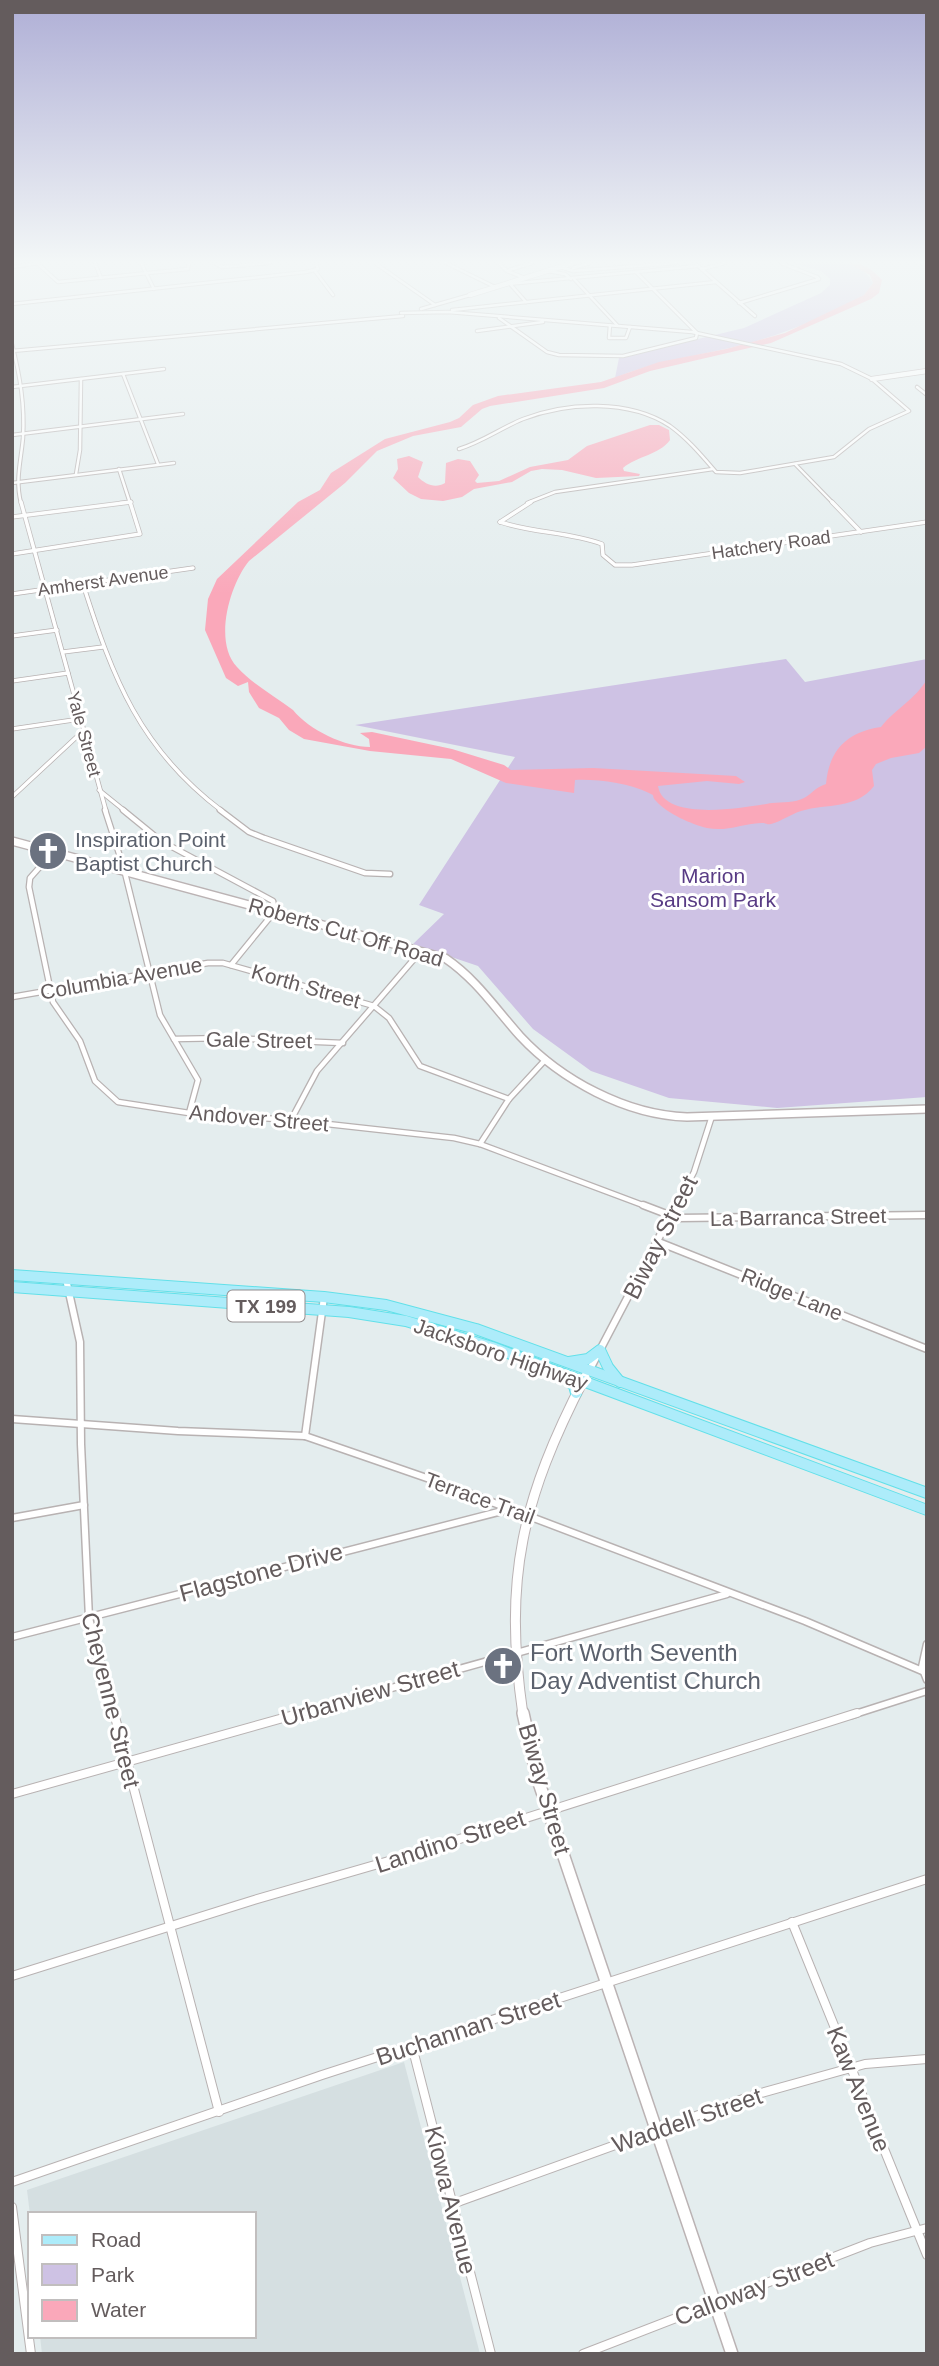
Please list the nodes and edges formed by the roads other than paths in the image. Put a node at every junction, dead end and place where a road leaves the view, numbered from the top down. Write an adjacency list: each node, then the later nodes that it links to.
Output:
1 (19, 373): 8 (street, Yale Street)
2 (128, 373): 5 (street)
3 (861, 373): 7 (street)
4 (910, 373): 7 (street)
5 (123, 374): 6 (street); 13 (street)
6 (81, 379): 8 (street); 14 (street)
7 (872, 379): 20 (street)
8 (23, 386): 9 (street); 15 (street, Yale Street)
9 (12, 387)
10 (917, 387): 11 (street)
11 (927, 395)
12 (183, 414): 13 (street)
13 (140, 419): 14 (street); 19 (street)
14 (79, 427): 15 (street); 23 (street)
15 (23, 434): 16 (street); 24 (street, Yale Street)
16 (12, 435)
17 (459, 449): 22 (street)
18 (174, 463): 19 (street)
19 (158, 464): 21 (street)
20 (794, 464): 22 (street); 29 (street)
21 (119, 469): 23 (street); 25 (street)
22 (713, 469): 29 (street, Hatchery Road)
23 (76, 474): 24 (street)
24 (14, 482): 26 (street, Yale Street)
25 (131, 502): 26 (street); 30 (street)
26 (26, 516): 27 (street); 30 (street, Yale Street)
27 (12, 517)
28 (927, 522): 29 (street, Hatchery Road)
29 (861, 532)
30 (34, 551): 31 (street); 34 (street, Yale Street)
31 (12, 554)
32 (193, 568): 33 (street, Amherst Avenue)
33 (83, 584): 34 (street, Amherst Avenue); 38 (street)
34 (46, 589): 35 (street, Amherst Avenue); 36 (street, Yale Street)
35 (12, 594)
36 (57, 630): 37 (street); 39 (street, Yale Street)
37 (12, 636)
38 (103, 647): 39 (street); 49 (street)
39 (63, 652): 40 (street, Yale Street)
40 (68, 673): 41 (street); 42 (street, Yale Street)
41 (12, 681)
42 (80, 719): 43 (street); 44 (street, Yale Street)
43 (12, 730)
44 (83, 731): 45 (street, Yale Street); 46 (street)
45 (99, 790): 50 (street, Yale Street); 52 (street)
46 (12, 797)
47 (12, 841): 48 (street, Roberts Cut Off Road)
48 (54, 851): 50 (street, Roberts Cut Off Road); 56 (street, Andover Street)
49 (348, 866): 51 (street)
50 (124, 869): 52 (street, Roberts Cut Off Road); 55 (street, Yale Street)
51 (390, 874)
52 (275, 911): 53 (street, Roberts Cut Off Road); 54 (street, Columbia Avenue)
53 (421, 951): 58 (street); 61 (street, Roberts Cut Off Road)
54 (232, 965): 55 (street, Columbia Avenue); 58 (street, Korth Street)
55 (148, 973): 56 (street, Columbia Avenue); 59 (street, Yale Street)
56 (50, 991): 57 (street, Columbia Avenue); 64 (street, Andover Street)
57 (12, 997)
58 (374, 1006): 60 (street); 62 (street, Korth Street)
59 (174, 1039): 60 (street, Gale Street); 64 (street, Yale Street)
60 (342, 1043): 66 (street)
61 (546, 1059): 62 (street); 65 (street, Roberts Cut Off Road)
62 (509, 1099): 67 (street)
63 (927, 1110): 65 (street, Roberts Cut Off Road)
64 (189, 1113): 66 (street, Andover Street)
65 (712, 1116): 69 (street, Biway Street)
66 (291, 1120): 67 (street, Andover Street)
67 (480, 1144): 69 (street, Andover Street)
68 (927, 1215): 69 (street, La Barranca Street)
69 (671, 1216): 70 (street, Biway Street)
70 (656, 1241): 79 (street, Ridge Lane); 80 (street, Biway Street)
71 (12, 1275): 72 (main road, Jacksboro Highway / TX 199)
72 (66, 1279): 74 (main road, Jacksboro Highway / TX 199); 75 (street, Cheyenne Street)
73 (12, 1287): 75 (main road, Jacksboro Highway / TX 199)
74 (178, 1287): 76 (main road, Jacksboro Highway / TX 199); 77 (main road)
75 (69, 1291): 77 (main road, Jacksboro Highway / TX 199); 88 (street, Cheyenne Street)
76 (324, 1297): 78 (street); 81 (main road, Jacksboro Highway / TX 199)
77 (176, 1298): 78 (main road, Jacksboro Highway / TX 199)
78 (321, 1315): 82 (main road, Jacksboro Highway / TX 199); 90 (street)
79 (927, 1349)
80 (600, 1350): 81 (main road); 83 (street, Biway Street); 84 (main road)
81 (565, 1362): 83 (main road, Jacksboro Highway / TX 199)
82 (559, 1372): 83 (main road, Jacksboro Highway / TX 199); 85 (main road)
83 (586, 1376): 84 (main road, Jacksboro Highway / TX 199); 85 (street, Biway Street); 89 (main road, Jacksboro Highway / TX 199)
84 (621, 1383): 87 (main road, Jacksboro Highway / TX 199)
85 (576, 1393): 95 (street, Biway Street)
86 (12, 1419): 88 (street, Terrace Trail)
87 (721, 1419): 89 (main road); 91 (main road, Jacksboro Highway / TX 199)
88 (81, 1424): 90 (street, Terrace Trail); 92 (street, Cheyenne Street)
89 (716, 1431): 94 (main road, Jacksboro Highway / TX 199)
90 (305, 1436): 93 (street, Terrace Trail)
91 (927, 1493)
92 (84, 1505): 96 (street); 98 (street, Cheyenne Street)
93 (510, 1509): 95 (street, Terrace Trail); 98 (street, Flagstone Drive)
94 (927, 1510)
95 (526, 1515): 97 (street, Terrace Trail); 101 (street, Biway Street)
96 (12, 1518)
97 (728, 1593): 101 (street, Urbanview Street); 102 (street, Terrace Trail)
98 (89, 1618): 99 (street, Flagstone Drive); 105 (street, Cheyenne Street)
99 (12, 1637)
100 (927, 1644): 102 (street)
101 (514, 1652): 105 (street, Urbanview Street); 107 (street, Biway Street)
102 (925, 1672): 103 (street)
103 (927, 1681)
104 (927, 1691): 107 (street, Landino Street)
105 (126, 1762): 106 (street, Urbanview Street); 110 (street, Cheyenne Street)
106 (12, 1794)
107 (548, 1810): 110 (street, Landino Street); 112 (street, Biway Street)
108 (927, 1879): 109 (street, Buchannan Street)
109 (792, 1922): 112 (street, Buchannan Street); 115 (street, Kaw Avenue)
110 (169, 1928): 111 (street, Landino Street); 116 (street, Cheyenne Street)
111 (12, 1976)
112 (607, 1983): 113 (street, Buchannan Street); 117 (street, Biway Street)
113 (412, 2046): 116 (street, Buchannan Street); 119 (street, Kiowa Avenue)
114 (927, 2059): 115 (street, Waddell Street)
115 (851, 2068): 117 (street, Waddell Street); 122 (street, Kaw Avenue)
116 (219, 2112): 118 (street, Buchannan Street)
117 (655, 2131): 119 (street, Waddell Street); 124 (street, Biway Street)
118 (12, 2182)
119 (452, 2204): 126 (street, Kiowa Avenue)
120 (12, 2207): 125 (street)
121 (927, 2228): 122 (street, Calloway Street)
122 (916, 2229): 123 (street, Kaw Avenue); 124 (street, Calloway Street)
123 (927, 2255)
124 (715, 2304): 127 (street, Calloway Street); 128 (street, Biway Street)
125 (28, 2331)
126 (491, 2354)
127 (583, 2354)
128 (733, 2354)

